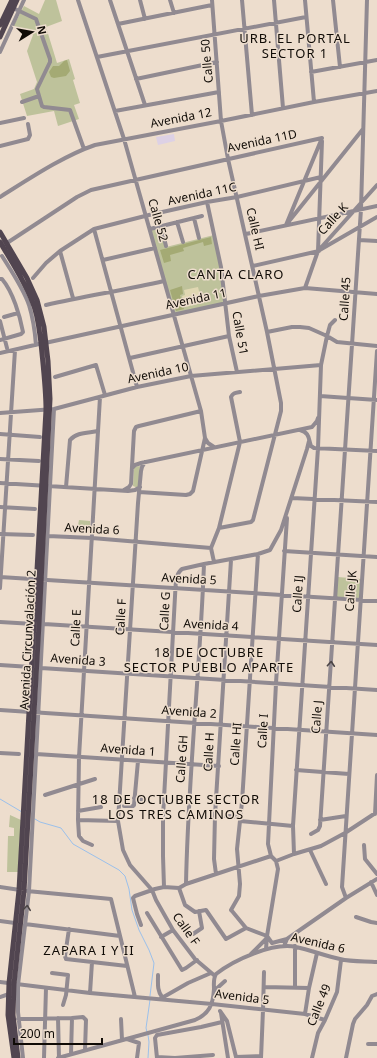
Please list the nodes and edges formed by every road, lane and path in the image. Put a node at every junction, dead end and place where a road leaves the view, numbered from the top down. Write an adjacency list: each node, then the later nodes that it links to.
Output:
1 (12, 0): 22 (main road)
2 (17, 0): 15 (main road)
3 (24, 0): 16 (street)
4 (78, 0): 28 (street, Calle 52)
5 (110, 0): 21 (street)
6 (140, 0): 19 (street)
7 (170, 0): 17 (street)
8 (212, 0): 14 (street, Calle 50)
9 (242, 0): 23 (street)
10 (274, 0): 20 (street)
11 (305, 0): 18 (street)
12 (333, 0): 32 (street)
13 (367, 0): 31 (street, Calle 45)
14 (212, 5): 17 (street); 24 (street, Calle 50)
15 (13, 8): 16 (street); 25 (main road)
16 (19, 11): 27 (street); 38 (street)
17 (174, 13): 19 (street)
18 (306, 17): 20 (street); 33 (street)
19 (145, 19): 21 (street)
20 (276, 23): 23 (street); 42 (street)
21 (118, 24): 26 (street)
22 (0, 26)
23 (244, 28): 24 (street); 44 (street)
24 (215, 34): 26 (street); 30 (street, Calle 50)
25 (0, 37)
26 (126, 51): 28 (street); 34 (street)
27 (0, 52)
28 (97, 57): 43 (street, Calle 52)
29 (377, 60): 31 (street)
30 (217, 62): 34 (street); 36 (street, Calle 50)
31 (366, 63): 32 (street); 37 (street, Calle 45)
32 (340, 67): 33 (street)
33 (311, 72): 40 (street)
34 (136, 79): 41 (street)
35 (377, 91): 37 (street, Avenida 12)
36 (219, 92): 41 (street); 46 (street, Calle 50)
37 (364, 93): 40 (street, Avenida 12); 49 (street, Calle 45)
38 (39, 96): 39 (street); 53 (street)
39 (22, 102)
40 (314, 102): 42 (street, Avenida 12)
41 (145, 105): 43 (street)
42 (283, 108): 44 (street, Avenida 12)
43 (115, 111): 51 (street, Calle 52)
44 (252, 115): 46 (street, Avenida 12)
45 (24, 118): 47 (street)
46 (221, 121): 51 (street, Avenida 12); 54 (street, Calle HI)
47 (0, 123)
48 (28, 124): 52 (street)
49 (363, 129): 62 (street, Calle 45); 70 (street)
50 (322, 138): 54 (street, Avenida 11D); 55 (street); 70 (street)
51 (124, 139): 53 (street, Avenida 12); 56 (street, Calle 52)
52 (0, 146)
53 (84, 149): 58 (street, Avenida 12)
54 (228, 159): 56 (street, Avenida 11D); 59 (street, Calle HI)
55 (321, 177): 59 (street, Avenida 11C); 68 (street)
56 (136, 180): 64 (street, Calle 52); 81 (street, Avenida 11D)
57 (377, 185): 85 (street, Calle K)
58 (0, 197)
59 (237, 197): 60 (street, Avenida 11C); 75 (street, Calle HI)
60 (207, 202): 64 (street, Avenida 11C); 98 (street, Calle 51)
61 (377, 206): 62 (street)
62 (361, 208): 68 (street); 77 (street, Calle 45)
63 (377, 213): 85 (street)
64 (146, 216): 72 (street, Avenida 11C); 73 (street, Calle 52)
65 (202, 216): 67 (street)
66 (377, 217): 85 (street, Calle K)
67 (194, 218): 69 (street); 76 (street)
68 (319, 218): 70 (street); 85 (street)
69 (177, 222): 71 (street); 80 (street)
70 (286, 225): 75 (street)
71 (161, 226): 73 (street); 82 (street)
72 (94, 229): 84 (street, Avenida 11C); 87 (street)
73 (150, 229): 83 (street, Calle 52)
74 (0, 232): 81 (main road, Avenida Circunvalación 2)
75 (246, 234): 88 (street, Calle HI)
76 (199, 238)
77 (359, 240): 78 (street); 94 (street, Calle 45)
78 (377, 241)
79 (0, 242): 86 (main road, Avenida Circunvalación 2)
80 (183, 242)
81 (6, 243): 109 (main road, Avenida Circunvalación 2)
82 (166, 246)
83 (155, 248): 87 (street); 91 (street, Calle 52)
84 (60, 251): 89 (street, Avenida 11C); 97 (street)
85 (318, 251): 88 (street); 92 (street)
86 (3, 255): 109 (main road, Avenida Circunvalación 2)
87 (103, 260): 93 (street)
88 (253, 266): 96 (street, Calle HI)
89 (33, 278)
90 (0, 280): 100 (street)
91 (164, 281): 93 (street); 101 (street, Calle 52)
92 (305, 288): 94 (street, Avenida 11); 96 (street, Avenida 11)
93 (111, 292): 97 (street); 104 (street)
94 (355, 292): 95 (street, Avenida 11); 110 (street, Calle 45)
95 (377, 294)
96 (259, 296): 98 (street, Avenida 11); 105 (street, Calle HI)
97 (73, 298): 99 (street)
98 (225, 303): 101 (street, Avenida 11); 106 (street, Calle 51)
99 (46, 305)
100 (18, 313): 102 (street); 108 (street)
101 (174, 314): 104 (street, Avenida 11); 111 (street, Calle 52)
102 (2, 319): 108 (street)
103 (335, 320): 107 (street, Calle IJ)
104 (121, 327): 109 (street, Avenida 11); 117 (street)
105 (267, 332): 107 (street); 119 (street, Calle HI)
106 (229, 336): 111 (street); 120 (street, Calle 51)
107 (327, 336): 110 (street); 118 (street, Calle IJ)
108 (2, 339): 113 (street)
109 (41, 344): 114 (street, Avenida 11); 129 (main road, Avenida Circunvalación 2)
110 (352, 344): 112 (street); 127 (street, Calle 45)
111 (182, 346): 117 (street); 121 (street, Calle 52)
112 (377, 346)
113 (7, 348)
114 (15, 350): 116 (street, Avenida 11); 131 (street)
115 (377, 351): 128 (street, Calle JK)
116 (0, 353)
117 (130, 358): 123 (street)
118 (321, 365): 119 (street, Avenida 10); 126 (street, Calle IJ)
119 (275, 369): 120 (street, Avenida 10); 137 (street, Calle HI)
120 (238, 372): 121 (street, Avenida 10)
121 (191, 376): 123 (street, Avenida 10); 130 (street, Calle 52)
122 (55, 377): 125 (street, Calle E)
123 (137, 387): 125 (street, Avenida 10)
124 (240, 392): 142 (street)
125 (103, 396): 129 (street, Avenida 10); 135 (street, Calle E)
126 (320, 396): 127 (street); 133 (street, Calle IJ)
127 (348, 398): 128 (street); 146 (street, Calle 45)
128 (376, 400): 147 (street, Calle JK)
129 (50, 410): 131 (street, Avenida 10); 160 (main road, Avenida Circunvalación 2); 160 (main road, Avenida Circunvalación 2)
130 (201, 411): 140 (street, Calle 52); 150 (street)
131 (11, 412): 132 (street, Avenida 10); 138 (street)
132 (0, 413)
133 (319, 414): 134 (street); 144 (street, Calle IJ)
134 (300, 430): 137 (street); 141 (street)
135 (98, 431): 161 (street); 162 (street, Calle E)
136 (0, 434): 138 (street)
137 (275, 434): 142 (street); 175 (street, Calle HI)
138 (9, 435): 139 (street); 152 (street)
139 (40, 437)
140 (205, 438): 143 (street); 145 (street, Calle 52)
141 (309, 441): 144 (street); 166 (street, Calle G)
142 (240, 442): 143 (street); 175 (street)
143 (214, 447): 145 (street)
144 (318, 448): 146 (street); 167 (street, Calle IJ)
145 (202, 449): 149 (street); 154 (street)
146 (345, 449): 147 (street); 168 (street, Calle 45)
147 (371, 451): 148 (street); 169 (street, Calle JK)
148 (377, 451)
149 (191, 452): 154 (street); 155 (street)
150 (133, 455): 155 (street); 156 (street)
151 (0, 459): 152 (street)
152 (8, 460): 153 (street); 158 (street)
153 (39, 461)
154 (200, 461): 163 (street)
155 (143, 462): 156 (street); 163 (street, Calle F)
156 (132, 468): 159 (street)
157 (0, 483): 158 (street)
158 (6, 483): 160 (street); 172 (street)
159 (131, 484): 164 (street); 165 (street)
160 (46, 486): 161 (street); 178 (street); 181 (main road, Avenida Circunvalación 2); 193 (main road, Avenida Circunvalación 2)
161 (66, 487): 162 (street)
162 (95, 489): 165 (street); 179 (street, Calle E)
163 (140, 489): 164 (street); 171 (street, Calle F)
164 (133, 490): 165 (street); 171 (street)
165 (123, 491)
166 (292, 498): 167 (street); 174 (street, Calle G)
167 (314, 499): 168 (street); 184 (street, Calle IJ)
168 (342, 501): 169 (street); 186 (street, Calle 45)
169 (367, 502): 170 (street); 187 (street, Calle JK)
170 (377, 502)
171 (138, 503): 180 (street, Calle F)
172 (2, 507): 173 (street); 176 (street)
173 (35, 510)
174 (288, 510): 183 (street, Calle I); 185 (street, Calle G)
175 (219, 528): 182 (street)
176 (2, 534): 177 (street); 192 (street)
177 (33, 535)
178 (48, 536): 179 (street, Avenida 6); 181 (street)
179 (92, 538): 180 (street, Avenida 6); 194 (street, Calle E)
180 (136, 541): 182 (street, Avenida 6); 195 (street, Calle F)
181 (46, 542): 193 (main road, Avenida Circunvalación 2)
182 (211, 548): 190 (street)
183 (284, 551): 184 (street); 201 (street, Calle I)
184 (310, 553): 186 (street); 202 (street, Calle IJ)
185 (258, 554): 189 (street, Calle G); 200 (street, Calle HI)
186 (338, 554): 187 (street); 203 (street, Calle 45)
187 (364, 556): 188 (street); 204 (street, Calle JK)
188 (377, 557)
189 (231, 560): 190 (street, Calle G); 199 (street, Calle H)
190 (214, 562): 191 (street, Calle G)
191 (204, 564): 197 (street, Calle G); 198 (street, Calle GH)
192 (0, 577): 193 (street, Avenida 5); 196 (street)
193 (41, 580): 194 (street, Avenida 5); 206 (main road, Avenida Circunvalación 2); 208 (main road, Avenida Circunvalación 2)
194 (89, 583): 195 (street, Avenida 5); 210 (street, Calle E)
195 (133, 586): 197 (street, Avenida 5); 211 (street, Calle F)
196 (0, 588)
197 (176, 588): 198 (street, Avenida 5); 212 (street, Calle G)
198 (203, 590): 199 (street, Avenida 5); 213 (street, Calle GH)
199 (230, 591): 200 (street, Avenida 5); 214 (street, Calle H)
200 (255, 593): 201 (street, Avenida 5); 215 (street, Calle HI)
201 (281, 595): 202 (street, Avenida 5); 216 (street, Calle I)
202 (308, 596): 203 (street, Avenida 5); 218 (street, Calle IJ)
203 (335, 598): 204 (street, Avenida 5); 219 (street, Calle J)
204 (361, 600): 205 (street, Avenida 5); 220 (street, Calle JK)
205 (377, 601)
206 (42, 607): 209 (street); 217 (main road, Avenida Circunvalación 2)
207 (0, 622): 208 (street)
208 (34, 624): 223 (main road, Avenida Circunvalación 2)
209 (44, 624): 210 (street, Avenida 4); 217 (street)
210 (86, 626): 211 (street, Avenida 4); 225 (street, Calle E)
211 (130, 630): 212 (street, Avenida 4); 226 (street, Calle F)
212 (174, 633): 213 (street, Avenida 4); 227 (street, Calle G)
213 (200, 634): 214 (street, Avenida 4); 228 (street, Calle GH)
214 (227, 636): 215 (street, Avenida 4); 229 (street, Calle H)
215 (253, 637): 216 (street, Avenida 4); 230 (street, Calle HI)
216 (279, 639): 218 (street, Avenida 4); 231 (street, Calle I)
217 (40, 640): 224 (street); 237 (main road, Avenida Circunvalación 2)
218 (305, 640): 219 (street, Avenida 4); 232 (street, Calle IJ)
219 (332, 642): 220 (street, Avenida 4); 233 (street, Calle J, one-way to 219)
220 (358, 644): 221 (street, Avenida 4); 234 (street, Calle JK)
221 (377, 645)
222 (0, 665): 223 (street)
223 (31, 667): 237 (main road, Avenida Circunvalación 2)
224 (41, 668): 225 (street, Avenida 3); 237 (street)
225 (84, 671): 226 (street, Avenida 3); 238 (street, Calle E)
226 (127, 673): 227 (street, Avenida 3); 239 (street, Calle F)
227 (171, 676): 228 (street, Avenida 3); 240 (street, Calle G)
228 (197, 678): 229 (street, Avenida 3); 241 (street, Calle GH)
229 (224, 680): 230 (street, Avenida 3); 242 (street, Calle H)
230 (250, 681): 231 (street, Avenida 3); 243 (street, Calle HI)
231 (276, 683): 232 (street, Avenida 3); 244 (street, Calle I)
232 (302, 685): 233 (street, Avenida 3); 245 (street, Calle IJ)
233 (329, 687): 234 (street, Avenida 3); 246 (street, Calle J)
234 (355, 688): 235 (street, Avenida 3); 247 (street, Calle JK)
235 (377, 690)
236 (0, 710): 237 (street, Avenida 2)
237 (34, 712): 238 (street, Avenida 2); 249 (main road, Avenida Circunvalación 2); 271 (main road, Avenida Circunvalación 2)
238 (81, 715): 239 (street, Avenida 2); 253 (street, Calle E)
239 (125, 717): 240 (street, Avenida 2); 254 (street, Calle F)
240 (168, 720): 241 (street, Avenida 2); 256 (street, Calle G)
241 (195, 722): 242 (street, Avenida 2); 257 (street, Calle GH)
242 (221, 724): 243 (street, Avenida 2); 258 (street, Calle H)
243 (247, 726): 244 (street, Avenida 2); 275 (street, Calle HI)
244 (273, 728): 245 (street, Avenida 2); 280 (street, Calle I)
245 (299, 729): 246 (street, Avenida 2); 259 (street, Calle IJ)
246 (326, 731): 247 (street, Avenida 2); 260 (street, Calle J)
247 (352, 733): 248 (street, Avenida 2); 261 (street, Calle JK)
248 (377, 735)
249 (35, 739): 252 (street); 271 (main road, Avenida Circunvalación 2)
250 (0, 753): 251 (street)
251 (19, 754)
252 (36, 754): 253 (street, Avenida 1); 271 (street)
253 (79, 757): 254 (street, Avenida 1); 264 (street, Calle E)
254 (122, 760): 255 (street, Avenida 1); 278 (street, Calle F)
255 (138, 761): 256 (street, Avenida 1); 266 (street)
256 (166, 763): 257 (street, Avenida 1); 297 (street, Calle G)
257 (191, 764): 258 (street, Avenida 1); 295 (street, Calle GH)
258 (219, 766): 273 (street, Calle H)
259 (296, 770): 260 (street); 281 (street, Calle IJ)
260 (323, 772): 261 (street); 277 (street, Calle J)
261 (349, 774): 274 (street, Calle JK)
262 (377, 775): 272 (street)
263 (95, 779): 264 (street)
264 (78, 784): 265 (street); 270 (street, Calle E)
265 (45, 795)
266 (134, 798): 267 (street); 268 (street)
267 (146, 800)
268 (124, 806)
269 (101, 807): 270 (street)
270 (78, 811): 276 (street, Calle E)
271 (28, 812): 279 (main road, Avenida Circunvalación 2); 279 (street)
272 (376, 813): 282 (street)
273 (216, 815): 275 (street); 291 (street, Calle H)
274 (346, 816): 277 (street); 282 (street, Calle JK)
275 (240, 819): 280 (street); 290 (street, Calle HI)
276 (78, 820): 278 (street); 284 (street, Calle E)
277 (320, 820): 283 (street, Calle J)
278 (118, 821): 300 (street, Calle F)
279 (28, 822): 301 (main road, Avenida Circunvalación 2); 301 (street)
280 (269, 823): 281 (street); 288 (street, Calle I)
281 (293, 826): 287 (street, Calle IJ)
282 (345, 833): 286 (street); 303 (street, Calle JK)
283 (312, 834)
284 (92, 845)
285 (364, 845): 292 (street)
286 (310, 850): 287 (street); 296 (street)
287 (294, 854): 289 (street)
288 (271, 856): 289 (street); 290 (street)
289 (276, 861): 317 (street)
290 (238, 867): 291 (street); 312 (street, Calle HI)
291 (216, 874): 295 (street)
292 (377, 874)
293 (377, 879): 294 (street)
294 (371, 882): 302 (street); 303 (street)
295 (186, 884): 299 (street)
296 (326, 884)
297 (164, 887): 299 (street); 300 (street)
298 (0, 888): 301 (street)
299 (178, 888): 304 (street)
300 (152, 890): 311 (street); 314 (street, Calle F)
301 (24, 891): 308 (main road, Avenida Circunvalación 2); 310 (street, one-way to 301); 316 (street); 324 (main road, Avenida Circunvalación 2)
302 (377, 895)
303 (346, 898): 319 (street)
304 (199, 912): 312 (street); 315 (street)
305 (147, 913): 318 (street)
306 (356, 917): 309 (street)
307 (1, 923): 308 (street)
308 (15, 923): 338 (main road, Avenida Circunvalación 2)
309 (377, 923)
310 (25, 924): 313 (street); 324 (street)
311 (141, 925)
312 (246, 928): 317 (street)
313 (69, 929): 316 (street); 329 (street)
314 (173, 930): 318 (street); 327 (street, Calle F)
315 (192, 934)
316 (120, 936): 331 (street)
317 (267, 936): 320 (street); 323 (street); 326 (street)
318 (161, 938): 327 (street)
319 (287, 939): 320 (street); 321 (street)
320 (273, 945): 321 (street, Avenida 6); 323 (street, Avenida 6)
321 (284, 946): 322 (street, Avenida 6)
322 (295, 946): 325 (street, Avenida 6); 340 (street)
323 (266, 949): 326 (street, Avenida 6)
324 (20, 951): 338 (main road, Avenida Circunvalación 2)
325 (317, 953): 328 (street, Avenida 6); 342 (street)
326 (249, 956): 335 (street, Avenida 6)
327 (197, 960): 335 (street, Calle F)
328 (341, 960): 330 (street, Avenida 6); 365 (street, Calle 49)
329 (92, 962): 331 (street); 345 (street)
330 (377, 962)
331 (127, 966): 349 (street)
332 (264, 972): 339 (street)
333 (52, 973): 343 (street)
334 (158, 975): 350 (street)
335 (213, 975): 344 (street); 350 (street, Avenida 6)
336 (226, 981): 344 (street)
337 (0, 982): 338 (street, Avenida 5)
338 (14, 984): 341 (street, Avenida 5); 346 (main road, Avenida Circunvalación 2); 354 (main road, Avenida Circunvalación 2); 357 (street)
339 (264, 987): 340 (street); 355 (street)
340 (295, 987): 342 (street)
341 (46, 988): 343 (street, Avenida 5); 363 (street)
342 (309, 988): 358 (street)
343 (66, 990): 345 (street, Avenida 5); 353 (street)
344 (214, 991): 351 (street)
345 (90, 993): 349 (street, Avenida 5)
346 (9, 994): 348 (street); 379 (main road, Avenida Circunvalación 2)
347 (377, 994): 388 (street)
348 (0, 997)
349 (135, 997): 350 (street, Avenida 5)
350 (159, 998): 351 (street, Avenida 5)
351 (212, 1004): 352 (street, Avenida 5); 361 (street)
352 (219, 1004): 355 (street, Avenida 5); 356 (street)
353 (63, 1005)
354 (13, 1006): 357 (street); 380 (main road, Avenida Circunvalación 2)
355 (263, 1010): 358 (street, Avenida 5); 378 (street)
356 (220, 1011): 366 (street); 377 (street)
357 (18, 1012): 362 (street)
358 (305, 1014): 365 (street, Avenida 5)
359 (58, 1018): 360 (street); 363 (street); 383 (street)
360 (72, 1018): 374 (street); 375 (street)
361 (198, 1018): 367 (street); 368 (street)
362 (18, 1019): 363 (street); 381 (street)
363 (44, 1019): 382 (street)
364 (121, 1019): 371 (street)
365 (325, 1020): 387 (street, Calle 49)
366 (222, 1022): 367 (street); 386 (street)
367 (201, 1027): 369 (street)
368 (165, 1028): 369 (street); 370 (street)
369 (157, 1035): 385 (street)
370 (127, 1039): 371 (street); 384 (street)
371 (122, 1040): 374 (street)
372 (368, 1044): 373 (street)
373 (377, 1044)
374 (85, 1050): 375 (street)
375 (71, 1054): 383 (street)
376 (213, 1055): 385 (street)
377 (236, 1057): 378 (street)
378 (261, 1057)
379 (14, 1058)
380 (18, 1058)
381 (23, 1058)
382 (44, 1058)
383 (59, 1058)
384 (137, 1058)
385 (157, 1058)
386 (228, 1058)
387 (312, 1058)
388 (346, 1058)

